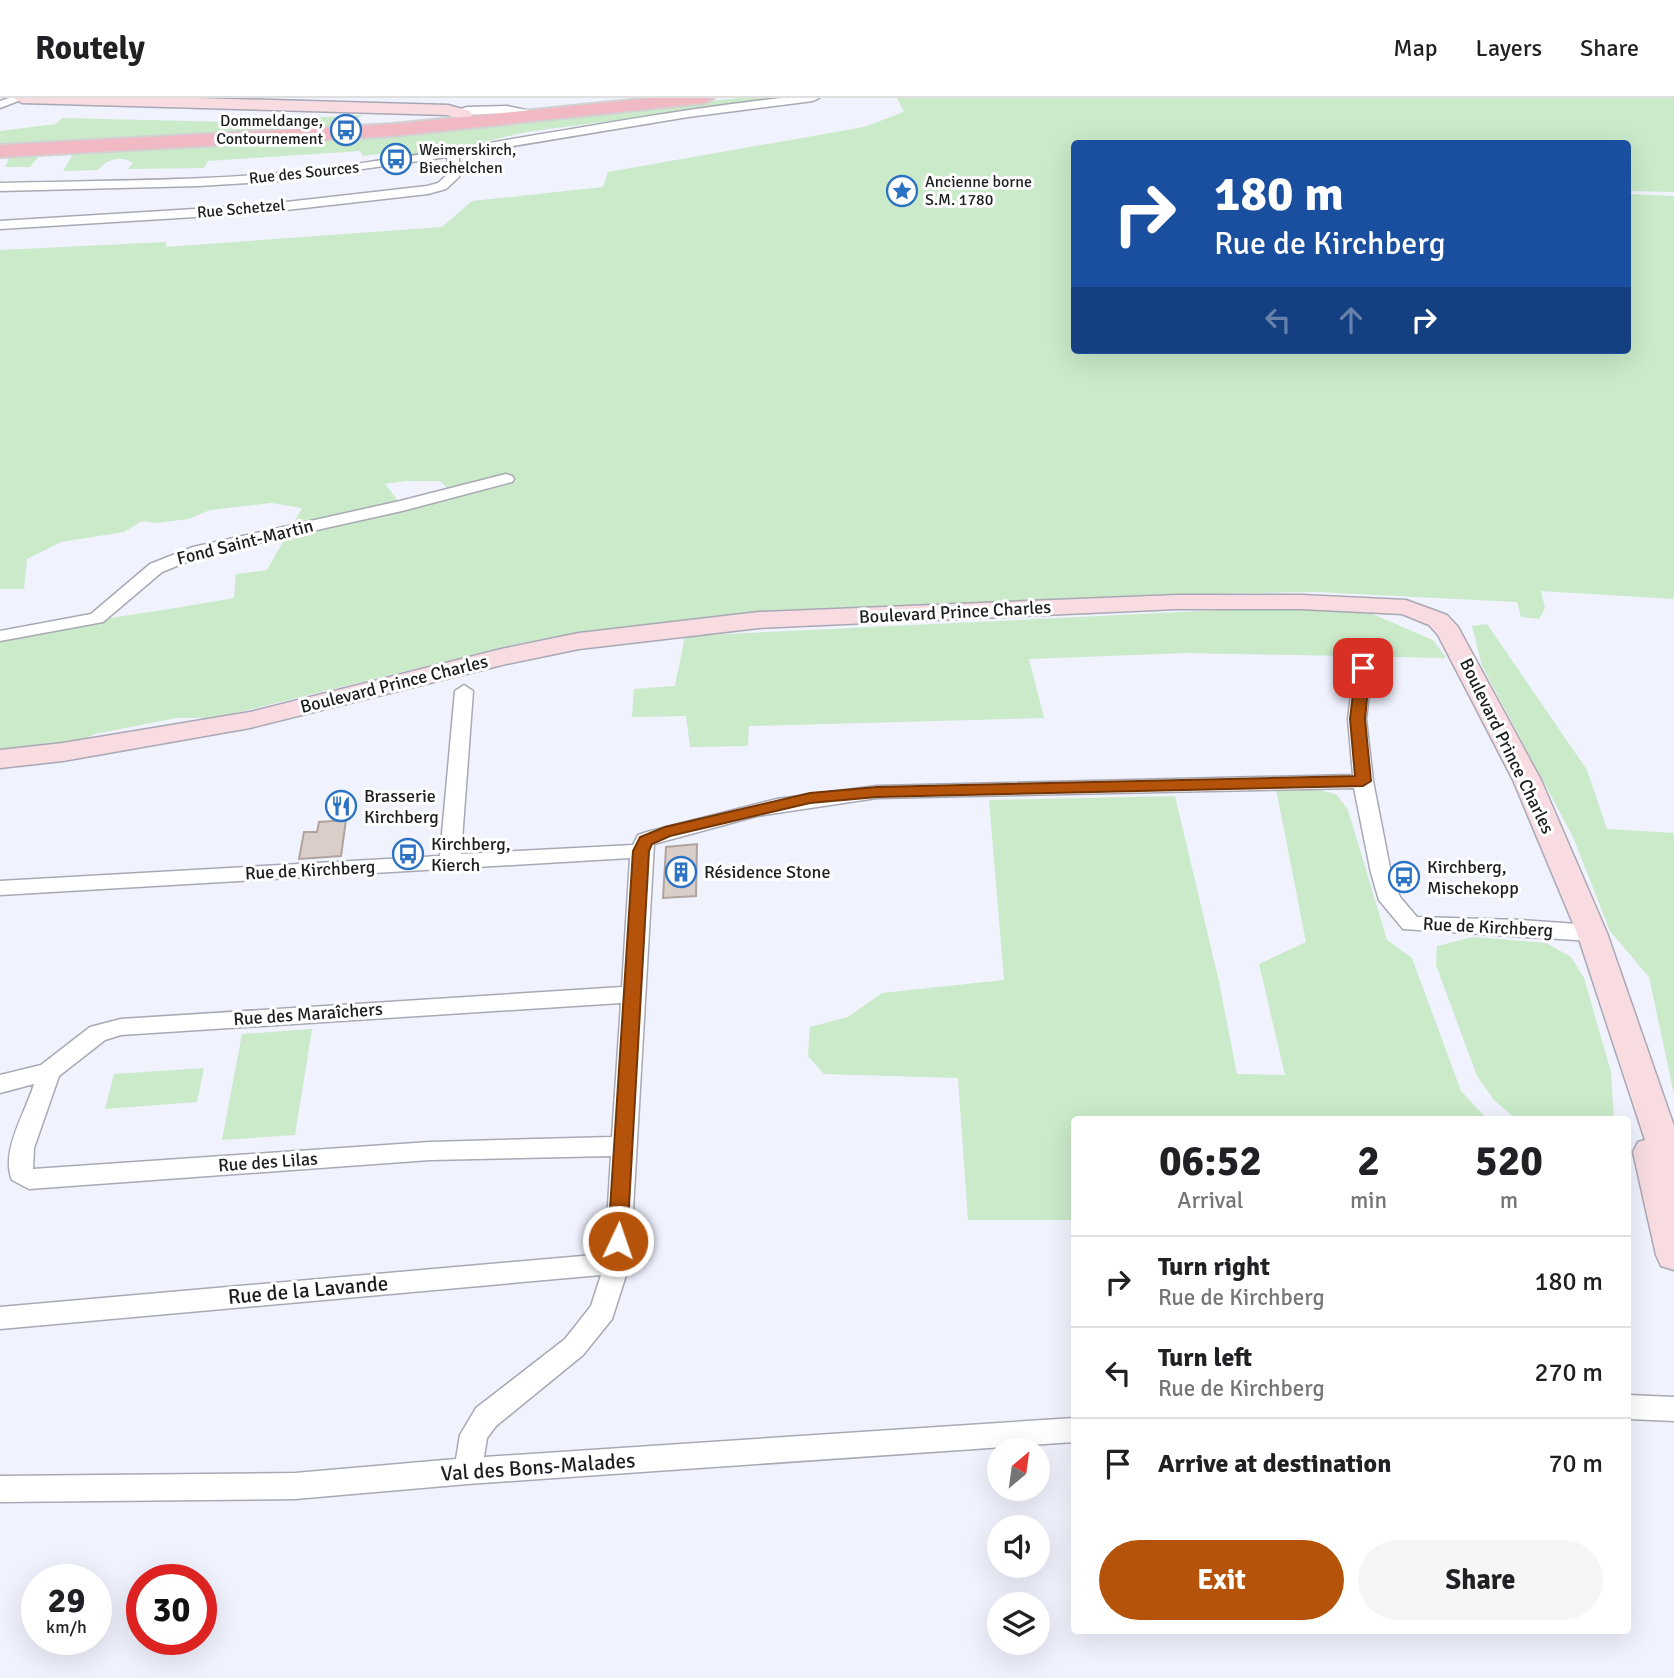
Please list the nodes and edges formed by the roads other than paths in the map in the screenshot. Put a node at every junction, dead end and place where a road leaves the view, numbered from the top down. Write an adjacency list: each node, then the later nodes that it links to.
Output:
1 (21, 98): 4 (main road); 5 (street)
2 (705, 98): 6 (main road)
3 (813, 98): 9 (street, Rue des Sources)
4 (70, 99): 7 (main road)
5 (0, 105)
6 (534, 107): 7 (main road); 7 (street)
7 (462, 117): 8 (main road)
8 (0, 151)
9 (453, 153): 10 (street, Rue des Sources); 11 (street, Rue Schetzel)
10 (0, 187)
11 (0, 225)
12 (506, 479): 13 (street, Fond Saint-Martin)
13 (0, 636)
14 (1363, 668): 17 (street, Rue de Kirchberg)
15 (464, 691): 19 (street)
16 (0, 759): 21 (main road, Boulevard Prince Charles)
17 (1363, 781): 18 (street); 21 (street, Rue de Kirchberg)
18 (641, 851): 19 (street, Rue de Kirchberg); 22 (street)
19 (450, 861): 20 (street, Rue de Kirchberg)
20 (0, 888)
21 (1592, 933): 23 (main road, Boulevard Prince Charles)
22 (632, 994): 24 (street, Rue des Maraîchers); 26 (street)
23 (1634, 1059): 27 (main road, Boulevard Prince Charles); 28 (main road, Boulevard Prince Charles)
24 (48, 1072): 25 (street, Rue des Maraîchers); 26 (street, Rue des Lilas)
25 (0, 1084)
26 (624, 1146): 29 (street)
27 (1674, 1176)
28 (1674, 1255)
29 (617, 1263): 30 (street, Rue de la Lavande); 34 (street)
30 (0, 1318)
31 (1631, 1407): 32 (street)
32 (1674, 1409)
33 (1071, 1430): 34 (street, Val des Bons-Malades)
34 (468, 1471): 35 (street, Val des Bons-Malades)
35 (0, 1489)

